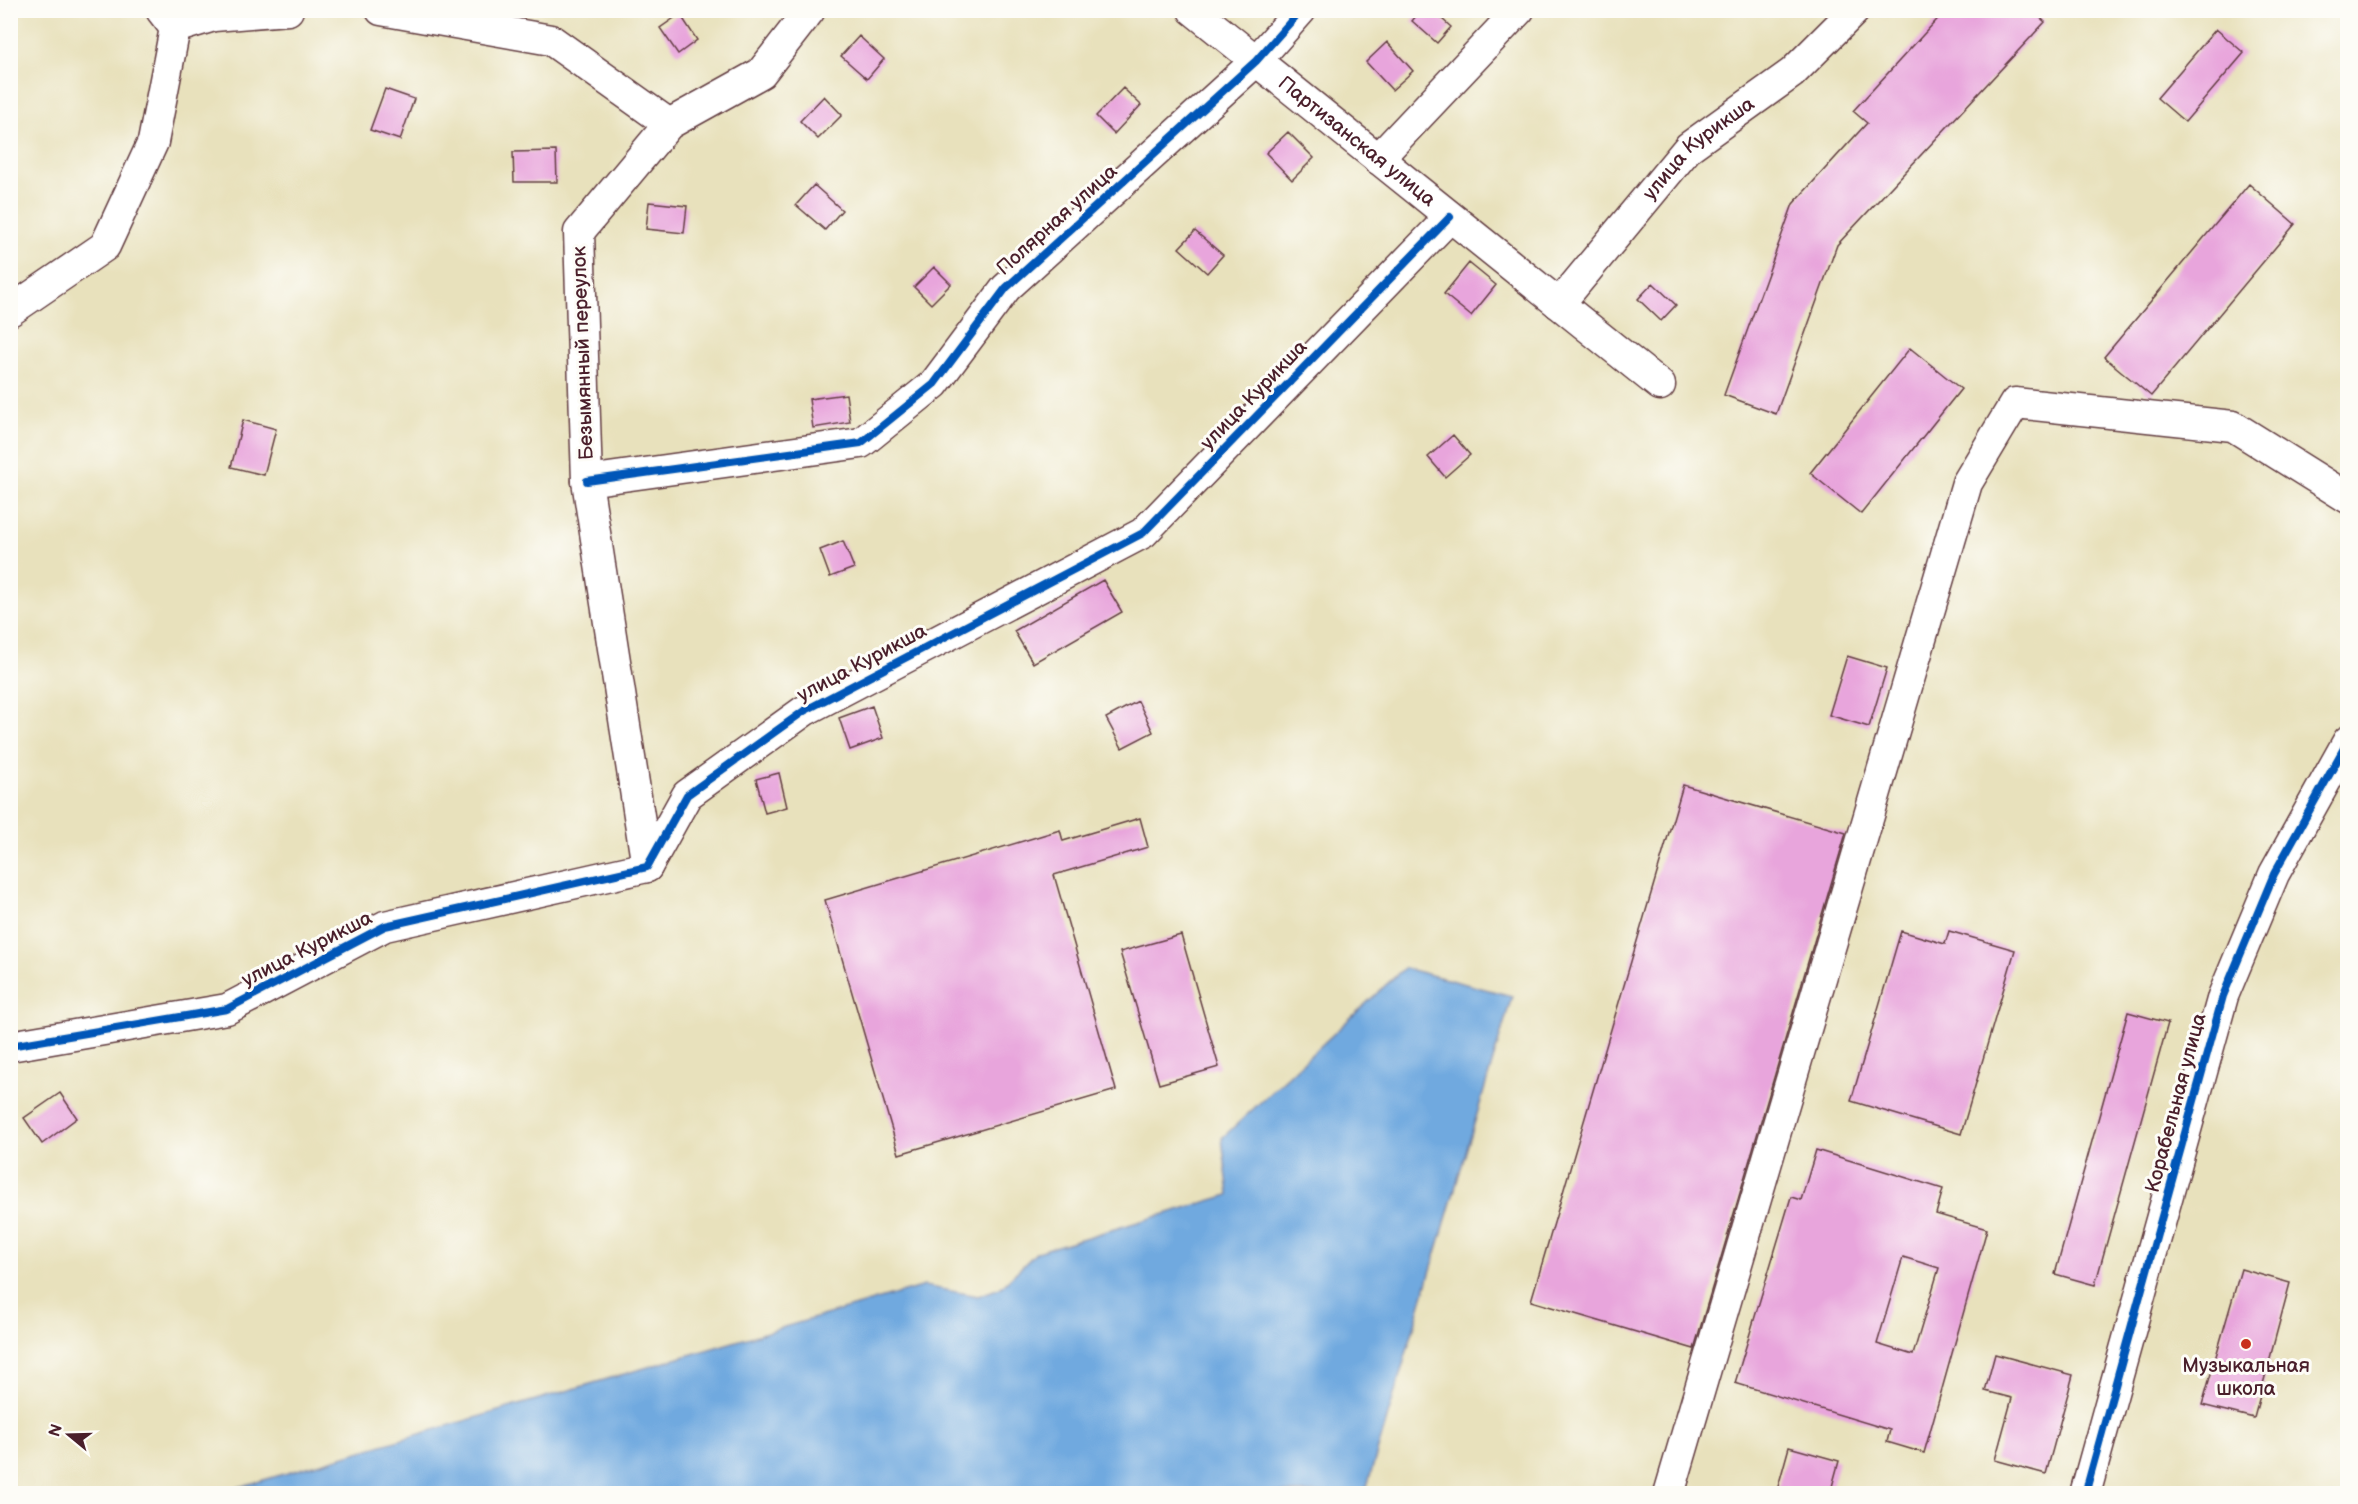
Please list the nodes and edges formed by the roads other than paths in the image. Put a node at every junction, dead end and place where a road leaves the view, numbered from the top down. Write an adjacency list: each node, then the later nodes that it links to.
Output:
1 (288, 10): 8 (street)
2 (381, 10): 10 (street)
3 (810, 10): 10 (street, Безымянный переулок)
4 (1193, 10): 9 (street, Партизанская улица)
5 (1301, 10): 9 (street, Полярная улица)
6 (1519, 10): 11 (street)
7 (1855, 10): 13 (street, улица Курикша)
8 (168, 19): 14 (street)
9 (1256, 61): 11 (street, Партизанская улица); 16 (street, Полярная улица)
10 (669, 124): 16 (street, Безымянный переулок)
11 (1378, 159): 12 (street, Партизанская улица)
12 (1450, 216): 13 (street, Партизанская улица); 19 (street, улица Курикша)
13 (1558, 304): 15 (street, Партизанская улица)
14 (10, 311)
15 (1660, 385)
16 (587, 481): 19 (street, Безымянный переулок)
17 (2348, 498): 21 (street)
18 (2348, 741): 22 (street, Корабельная улица)
19 (647, 867): 20 (street, улица Курикша)
20 (10, 1046)
21 (1669, 1494)
22 (2085, 1494)

